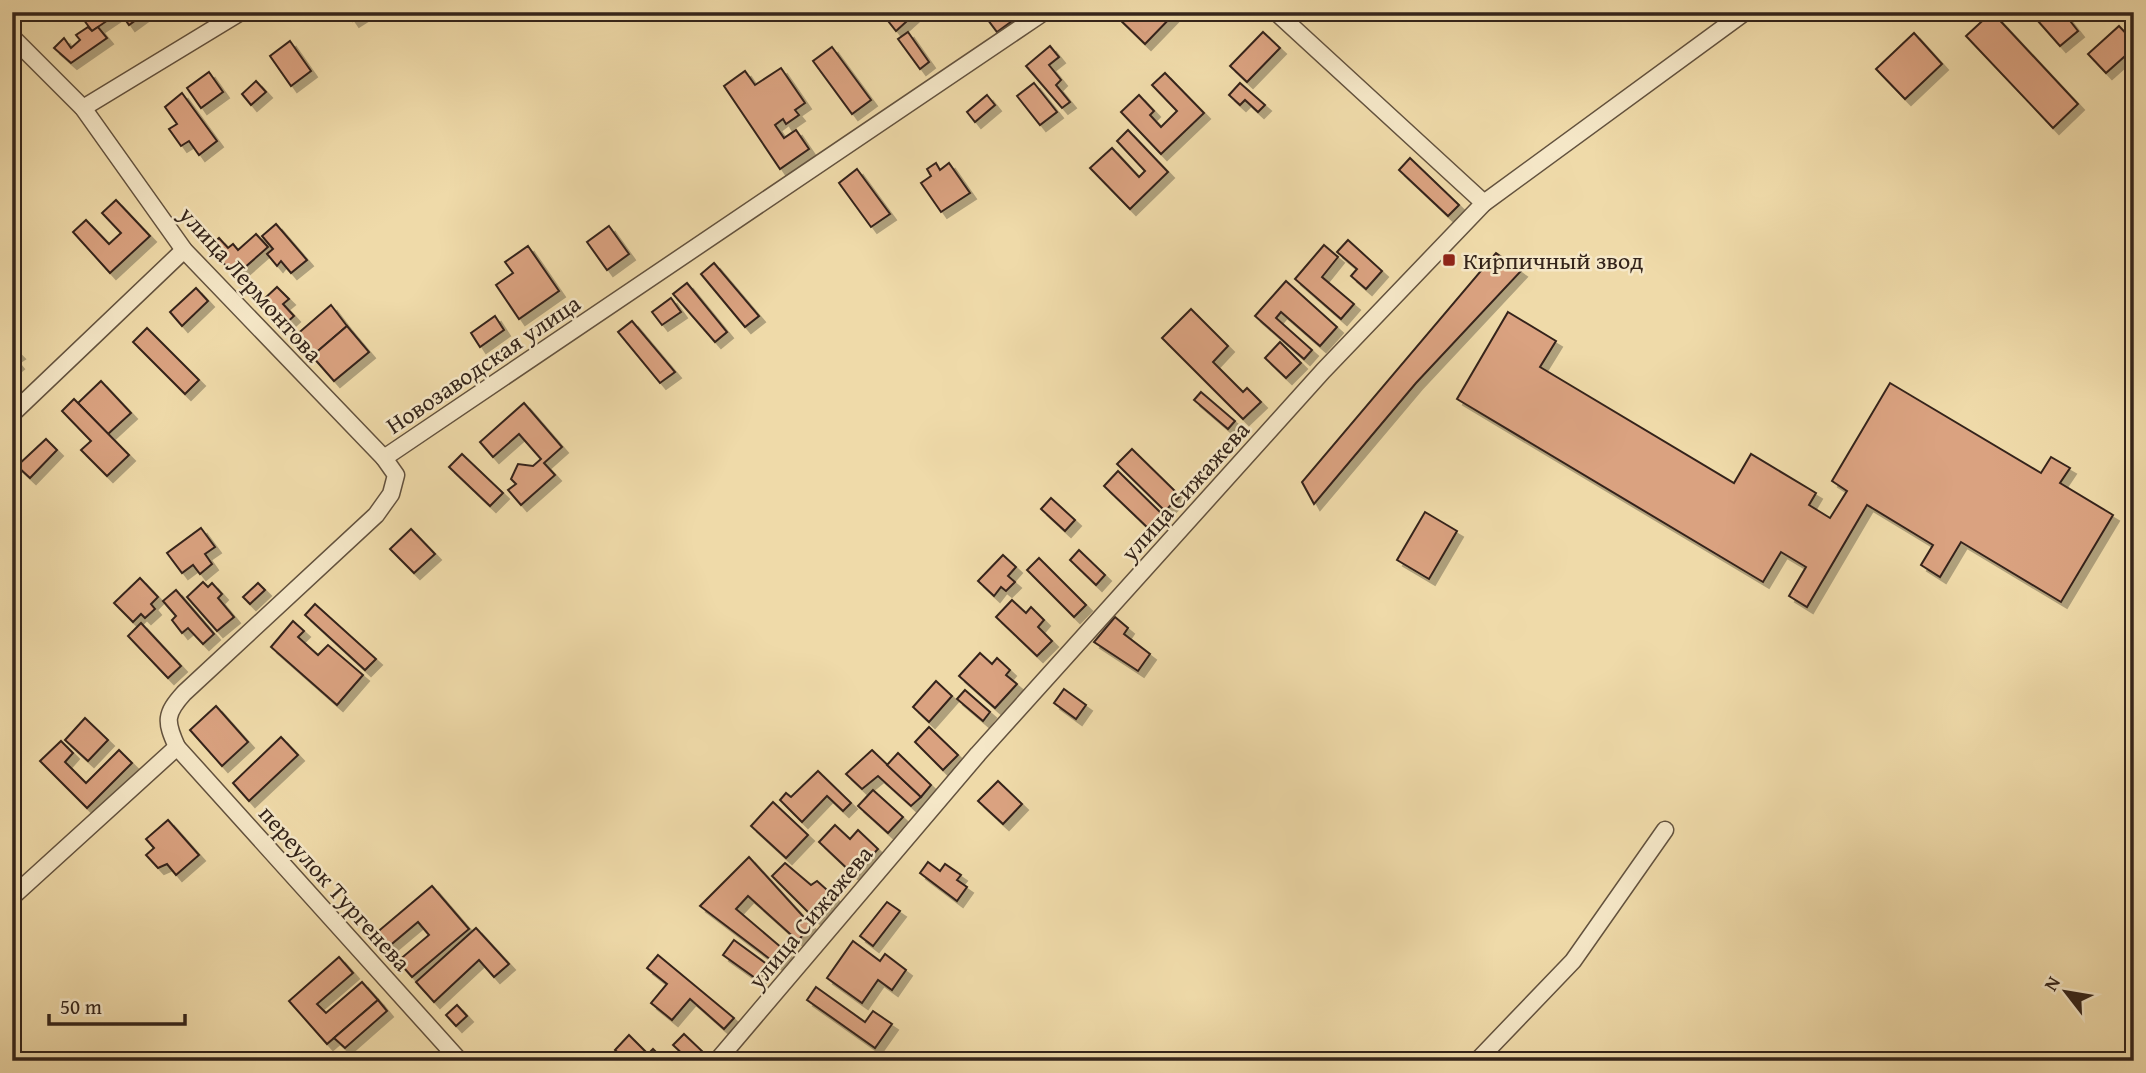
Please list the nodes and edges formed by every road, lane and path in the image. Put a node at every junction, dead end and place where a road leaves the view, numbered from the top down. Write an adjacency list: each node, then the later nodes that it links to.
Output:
1 (241, 12): 6 (street)
2 (1044, 12): 10 (street, Новозаводская улица)
3 (1276, 12): 7 (street)
4 (1745, 12): 7 (street, улица Сижажева)
5 (12, 37): 6 (street, улица Лермонтова)
6 (83, 108): 8 (street, улица Лермонтова)
7 (1484, 203): 15 (street, улица Сижажева)
8 (184, 250): 9 (street); 10 (street, улица Лермонтова)
9 (12, 414)
10 (384, 458): 11 (street, Новозаводская улица)
11 (177, 747): 13 (street); 14 (street, переулок Тургенева)
12 (1665, 830): 16 (street)
13 (12, 897)
14 (460, 1061)
15 (717, 1061)
16 (1477, 1061)

